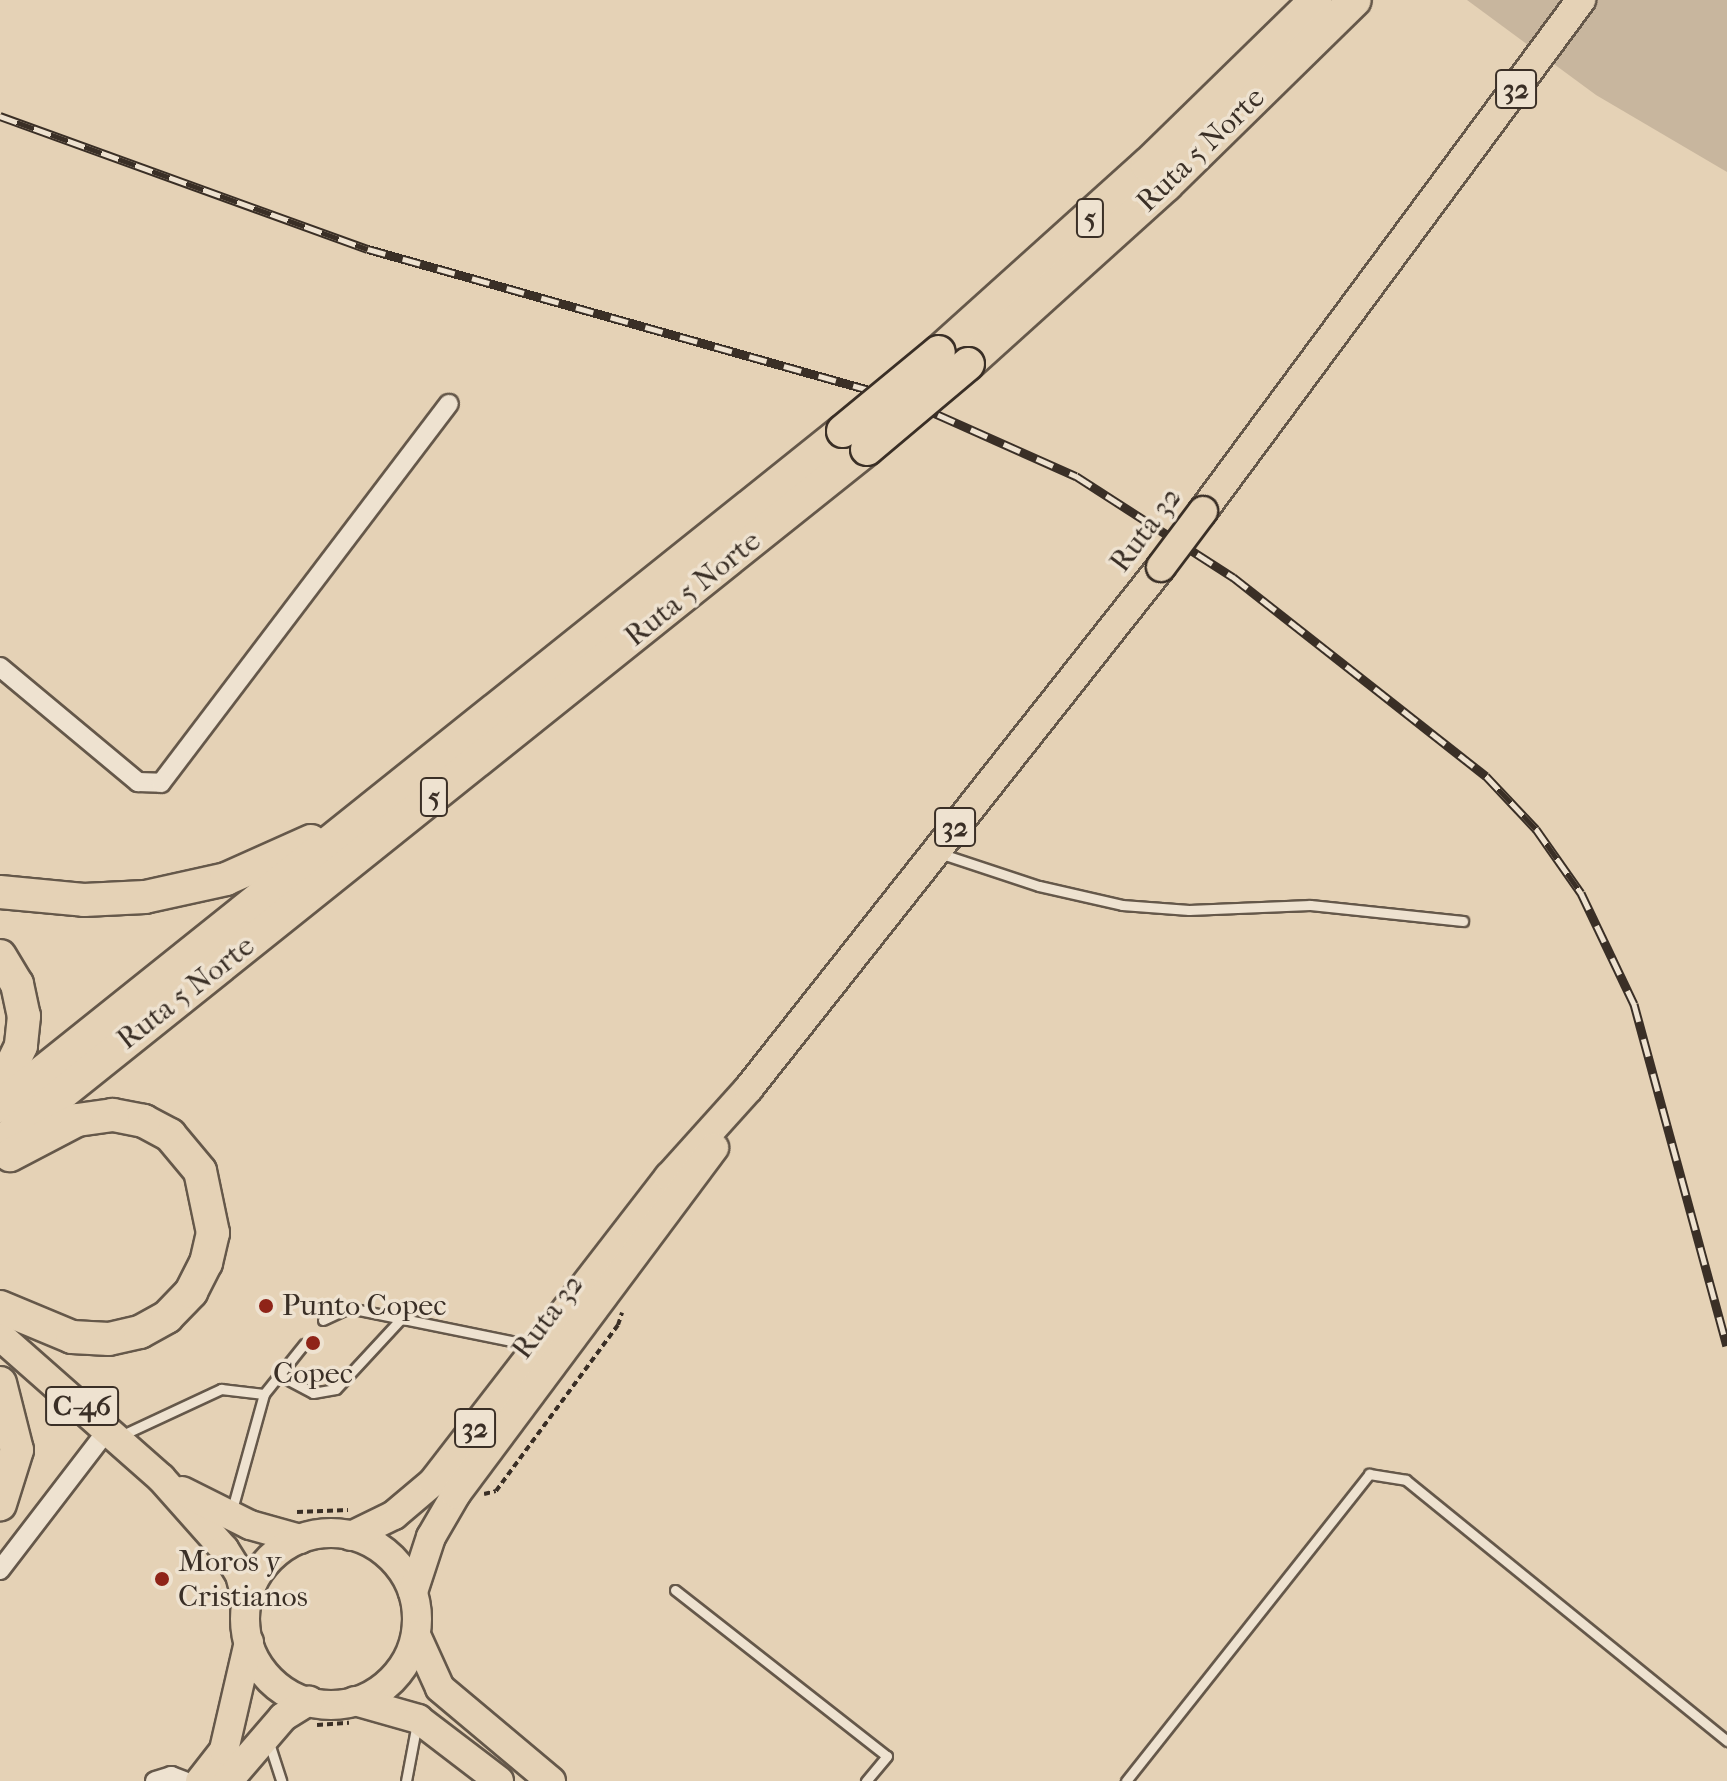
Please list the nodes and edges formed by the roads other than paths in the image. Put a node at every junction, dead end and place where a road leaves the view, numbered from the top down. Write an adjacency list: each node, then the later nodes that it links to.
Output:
1 (1316, 0): 4 (highway, Ruta 5 Norte / 5)
2 (1355, 0): 4 (highway, Ruta 5 Norte / 5)
3 (1581, 0): 9 (main road, Ruta 32 / 32, bridge)
4 (1247, 88): 6 (highway, Ruta 5 Norte / 5, bridge)
5 (449, 404): 7 (street)
6 (855, 440): 8 (highway, Ruta 5 Norte / 5); 15 (highway, Ruta 5 Norte / 5)
7 (0, 667)
8 (409, 781): 10 (highway); 14 (highway, Ruta 5 Norte / 5)
9 (936, 852): 11 (lane); 22 (main road, Ruta 32 / 32)
10 (0, 892)
11 (1463, 921)
12 (0, 956): 13 (highway)
13 (0, 1089)
14 (0, 1106)
15 (0, 1143)
16 (0, 1161): 17 (highway)
17 (0, 1307)
18 (323, 1320): 19 (lane)
19 (400, 1320): 22 (lane); 23 (lane)
20 (0, 1336): 26 (main road, C-46)
21 (304, 1344): 23 (lane)
22 (547, 1355): 30 (main road, Ruta 32 / 32); 34 (main road, Ruta 32 / 32)
23 (279, 1375): 25 (lane)
24 (0, 1383): 28 (highway)
25 (264, 1394): 26 (lane); 29 (lane)
26 (112, 1433): 27 (main road, C-46); 32 (street)
27 (161, 1478): 29 (main road, C-46); 35 (main road, C-46)
28 (0, 1504)
29 (231, 1517): 31 (main road, C-46)
30 (356, 1524): 31 (main road, 32); 34 (main road)
31 (300, 1539): 35 (main road)
32 (0, 1570)
33 (675, 1590): 51 (lane)
34 (413, 1592): 36 (main road, 32)
35 (247, 1601): 37 (main road)
36 (416, 1635): 38 (main road); 50 (main road)
37 (249, 1642): 39 (main road); 45 (main road)
38 (357, 1711): 39 (main road); 40 (main road)
39 (311, 1713): 41 (main road)
40 (418, 1719): 48 (lane); 49 (main road)
41 (268, 1733): 46 (main road); 47 (lane)
42 (1727, 1741): 52 (lane)
43 (155, 1781): 44 (street)
44 (184, 1781)
45 (200, 1781)
46 (228, 1781)
47 (281, 1781)
48 (406, 1781)
49 (499, 1781)
50 (551, 1781)
51 (866, 1781)
52 (1126, 1781)

